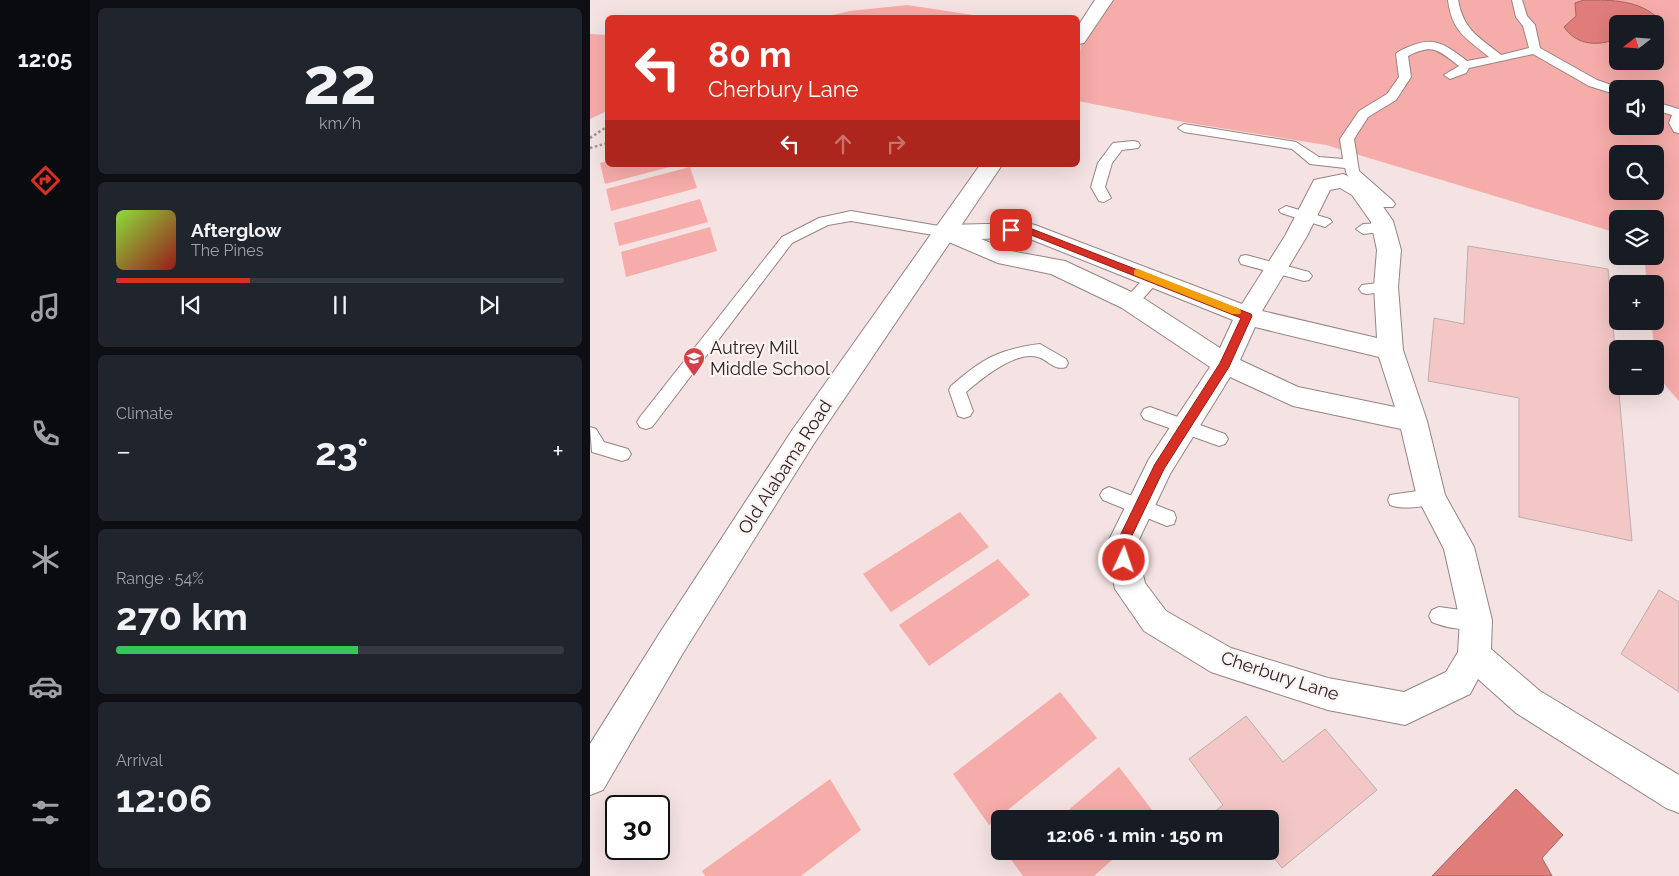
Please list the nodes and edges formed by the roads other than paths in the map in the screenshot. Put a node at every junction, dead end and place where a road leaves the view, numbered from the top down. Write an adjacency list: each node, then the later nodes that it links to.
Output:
1 (1104, 0): 4 (street)
2 (1453, 0): 6 (lane)
3 (1517, 0): 5 (lane)
4 (1080, 36)
5 (1535, 50): 6 (lane); 9 (lane)
6 (1499, 59): 7 (lane)
7 (1465, 65): 8 (lane); 15 (lane)
8 (1450, 76)
9 (1609, 88)
10 (1664, 109): 11 (lane)
11 (1679, 113): 13 (lane)
12 (1184, 128): 15 (lane)
13 (1679, 129)
14 (1133, 145): 17 (lane)
15 (1351, 164): 18 (lane)
16 (990, 167): 19 (street, Old Alabama Road)
17 (1104, 198)
18 (1378, 220): 21 (street, Cherbury Lane); 26 (street, Cherbury Lane)
19 (945, 232): 23 (street); 24 (street); 32 (lane); 45 (street, Old Alabama Road)
20 (1246, 260): 21 (lane)
21 (1276, 270): 22 (lane); 25 (street, Cherbury Lane)
22 (1304, 276)
23 (1153, 278): 24 (lane); 25 (street)
24 (1131, 302): 28 (street)
25 (1247, 316): 26 (street); 28 (street, Cherbury Lane)
26 (1390, 350): 31 (street, Cherbury Lane)
27 (1060, 363): 29 (lane)
28 (1225, 364): 31 (street); 33 (street, Cherbury Lane)
29 (964, 411)
30 (1150, 414): 33 (lane)
31 (1413, 421): 38 (street, Cherbury Lane)
32 (646, 422)
33 (1184, 428): 35 (lane); 40 (street, Cherbury Lane)
34 (590, 434): 36 (lane)
35 (1218, 439)
36 (622, 454)
37 (1109, 495): 40 (lane)
38 (1430, 497): 39 (lane); 43 (street, Cherbury Lane)
39 (1397, 500)
40 (1139, 507): 41 (lane); 44 (street, Cherbury Lane)
41 (1167, 518)
42 (1439, 616): 43 (lane)
43 (1476, 620): 44 (street, Cherbury Lane)
44 (1474, 655): 46 (street)
45 (590, 777)
46 (1679, 795)

